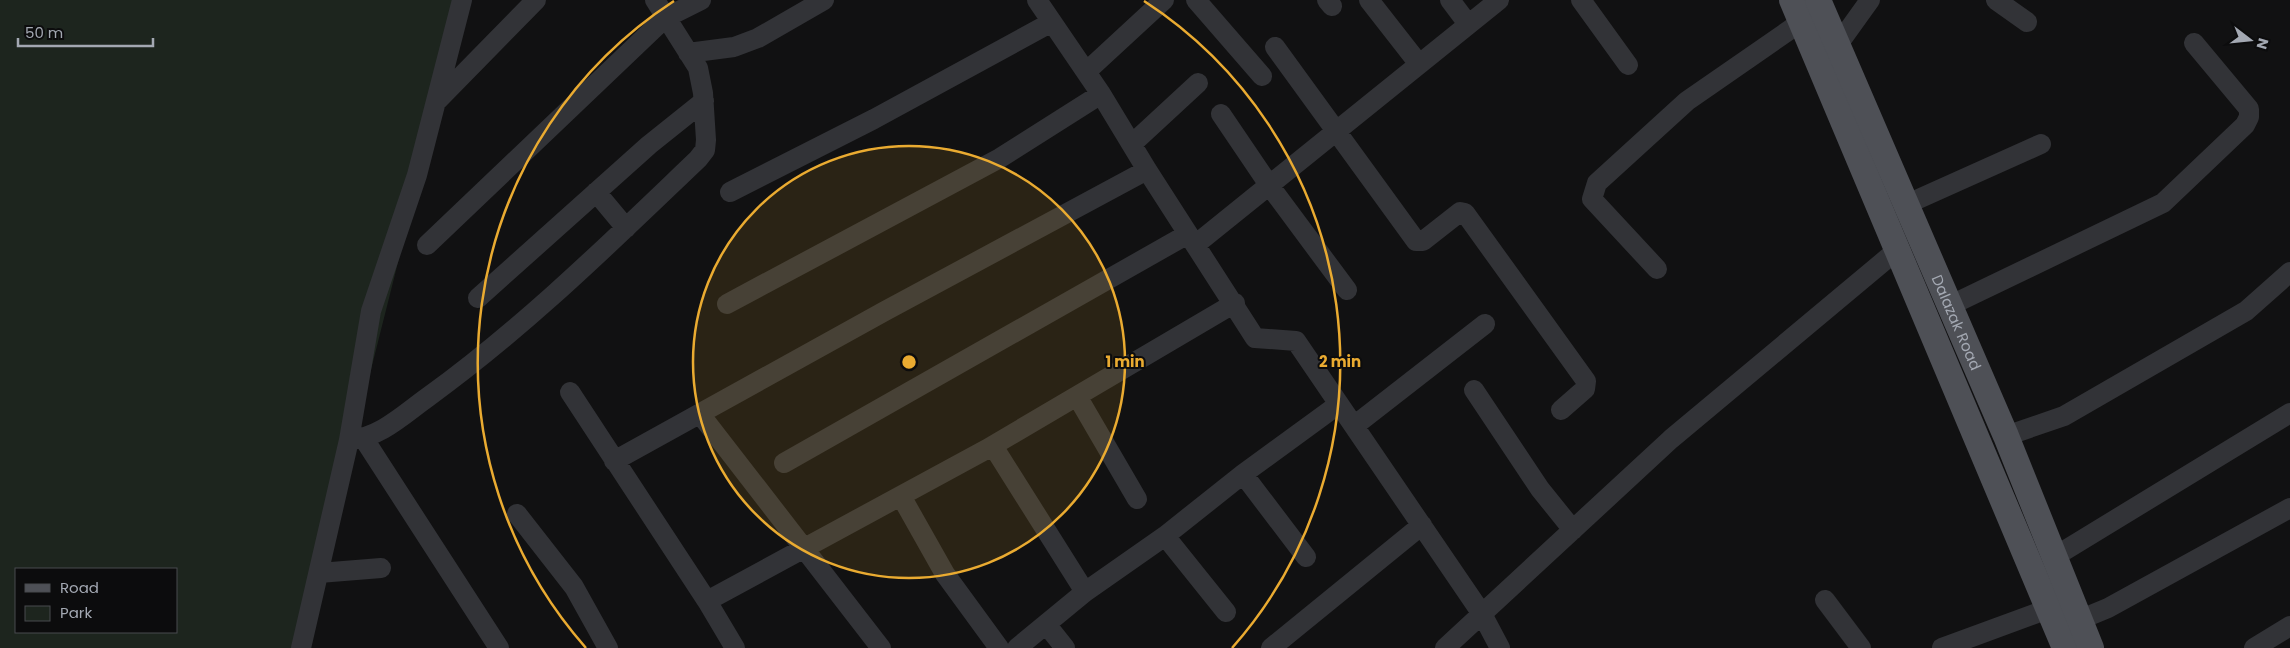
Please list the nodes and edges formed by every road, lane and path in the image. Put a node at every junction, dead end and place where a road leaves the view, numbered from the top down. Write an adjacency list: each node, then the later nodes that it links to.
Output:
1 (462, 0): 32 (street)
2 (656, 0): 17 (street)
3 (701, 0): 17 (street)
4 (824, 0): 24 (street)
5 (1037, 0): 18 (street)
6 (1164, 0): 27 (street)
7 (1196, 0): 28 (street)
8 (1369, 0): 25 (street)
9 (1450, 0): 20 (street)
10 (1499, 0): 20 (street)
11 (1581, 0): 26 (street)
12 (1818, 0): 22 (main road, Dalazak Road)
13 (1870, 0): 22 (street)
14 (1996, 0): 19 (street)
15 (525, 3): 32 (street)
16 (1796, 11): 45 (main road, Dalazak Road); 46 (street)
17 (665, 18): 24 (street); 44 (street)
18 (1052, 22): 27 (street); 40 (street)
19 (2027, 22)
20 (1468, 24): 25 (street)
21 (2194, 43): 52 (street)
22 (1837, 46): 41 (main road, Dalazak Road)
23 (1275, 47): 34 (street)
24 (688, 53): 31 (street)
25 (1419, 64): 34 (street)
26 (1628, 65)
27 (1086, 72): 30 (street)
28 (1262, 76)
29 (1198, 83): 35 (street)
30 (1101, 94): 35 (street); 51 (street)
31 (704, 101): 39 (street); 42 (street)
32 (435, 104): 63 (street)
33 (1221, 114): 38 (street)
34 (1337, 130): 38 (street); 58 (street)
35 (1132, 144): 37 (street)
36 (2041, 144): 41 (street)
37 (1147, 170): 43 (street); 59 (street)
38 (1269, 185): 43 (street); 48 (street)
39 (596, 192): 42 (street); 49 (street)
40 (730, 192)
41 (1905, 205): 52 (main road, Dalazak Road)
42 (626, 228): 63 (street)
43 (1192, 240): 50 (street); 66 (street)
44 (427, 245)
45 (1896, 251): 73 (street); 83 (main road, Dalazak Road)
46 (1657, 269)
47 (2290, 272): 62 (street)
48 (1347, 290)
49 (478, 298)
50 (1234, 303): 56 (street); 57 (street)
51 (727, 304)
52 (1949, 306): 62 (main road, Dalazak Road)
53 (1485, 324): 61 (street)
54 (1474, 390): 73 (street)
55 (570, 392): 65 (street)
56 (1077, 396): 64 (street); 69 (street)
57 (1339, 404): 61 (street); 67 (street)
58 (1561, 410)
59 (700, 414): 65 (street); 75 (street)
60 (2290, 414): 76 (street)
61 (1354, 426): 72 (street)
62 (2006, 436): 76 (main road, Dalazak Road)
63 (357, 439): 79 (street); 90 (street)
64 (993, 446): 68 (street); 80 (street)
65 (614, 461): 81 (street)
66 (784, 463)
67 (1243, 474): 74 (street); 77 (street)
68 (901, 496): 75 (street); 94 (street)
69 (1137, 499)
70 (2290, 508): 86 (street)
71 (518, 514): 91 (street)
72 (1422, 525): 85 (street); 97 (street)
73 (1573, 530): 85 (street)
74 (1165, 536): 80 (street); 84 (street)
75 (803, 549): 81 (street); 93 (street)
76 (2054, 557): 86 (main road, Dalazak Road)
77 (1306, 558)
78 (381, 568): 79 (street)
79 (318, 574): 89 (street)
80 (1085, 592): 87 (street)
81 (707, 600): 92 (street)
82 (1825, 600): 100 (street)
83 (2048, 609): 101 (street); 102 (main road, Dalazak Road)
84 (1226, 612)
85 (1482, 614): 98 (street); 99 (street)
86 (2079, 620): 103 (main road, Dalazak Road)
87 (1046, 624): 95 (street); 96 (street)
88 (2290, 626): 104 (street)
89 (301, 648)
90 (499, 648)
91 (608, 648)
92 (736, 648)
93 (881, 648)
94 (999, 648)
95 (1017, 648)
96 (1065, 648)
97 (1271, 648)
98 (1445, 648)
99 (1500, 648)
100 (1861, 648)
101 (1942, 648)
102 (2064, 648)
103 (2091, 648)
104 (2254, 648)

